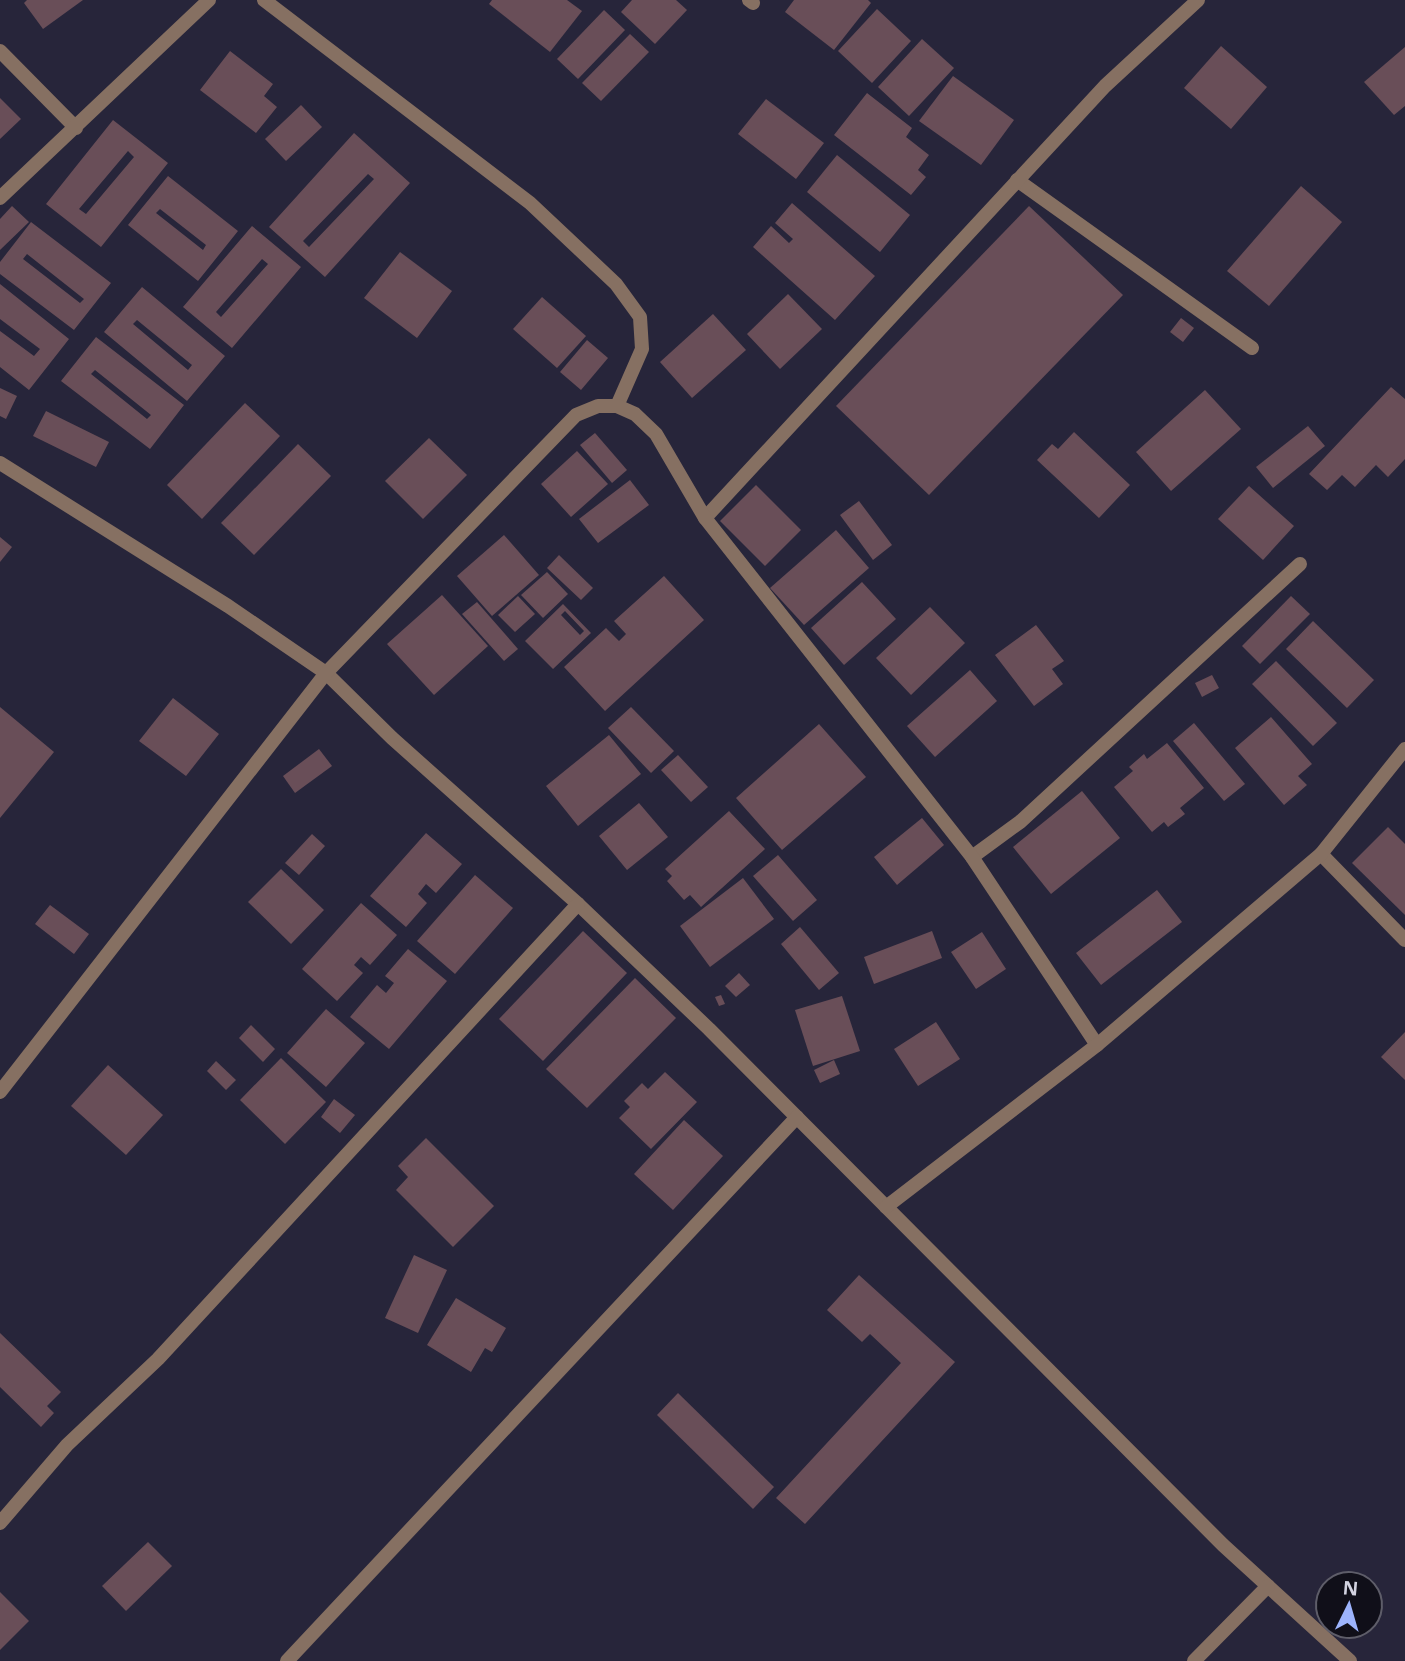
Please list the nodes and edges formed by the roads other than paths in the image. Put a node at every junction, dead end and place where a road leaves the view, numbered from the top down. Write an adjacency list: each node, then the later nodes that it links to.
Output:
1 (209, 0): 5 (street)
2 (264, 0): 9 (street)
3 (1198, 0): 6 (street)
4 (0, 51): 5 (street)
5 (76, 128): 7 (street)
6 (1017, 180): 8 (street); 11 (street)
7 (0, 198)
8 (1252, 348)
9 (617, 406): 11 (street); 13 (street)
10 (0, 463): 13 (street)
11 (705, 518): 16 (street)
12 (1300, 564): 16 (street)
13 (326, 673): 17 (street); 20 (street)
14 (1405, 749): 15 (street)
15 (1321, 854): 18 (street); 19 (street)
16 (972, 857): 19 (street)
17 (578, 904): 21 (street); 23 (street)
18 (1405, 940)
19 (1097, 1045): 22 (street)
20 (0, 1092)
21 (797, 1117): 22 (street); 25 (street)
22 (886, 1207): 24 (street)
23 (0, 1523)
24 (1268, 1586): 26 (street); 27 (street)
25 (286, 1661)
26 (1194, 1661)
27 (1350, 1661)

